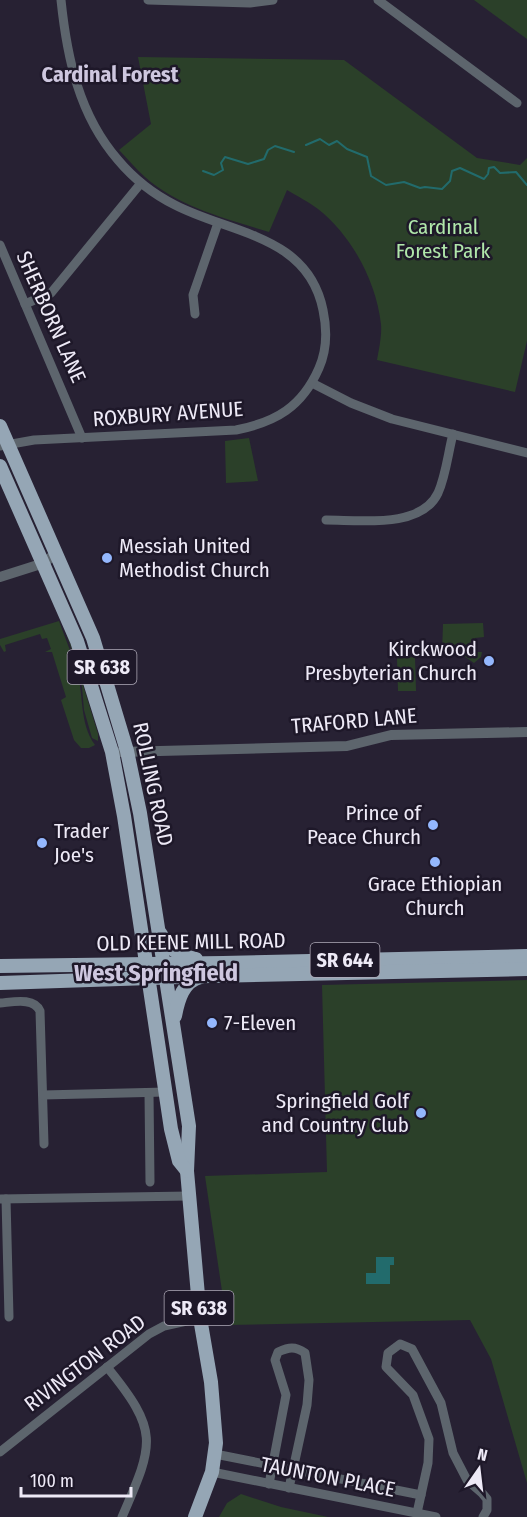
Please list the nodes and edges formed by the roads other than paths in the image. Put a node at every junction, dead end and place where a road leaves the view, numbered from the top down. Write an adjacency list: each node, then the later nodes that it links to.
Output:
1 (61, 0): 6 (street, ROXBURY AVENUE)
2 (148, 0): 3 (street)
3 (273, 0)
4 (378, 0): 5 (street)
5 (517, 103)
6 (141, 183): 7 (street, ROXBURY AVENUE); 9 (street)
7 (218, 223): 10 (street); 11 (street, ROXBURY AVENUE)
8 (0, 245): 9 (street, SHERBORN LANE)
9 (25, 304): 14 (street, SHERBORN LANE)
10 (195, 314)
11 (312, 383): 13 (street); 14 (street, ROXBURY AVENUE)
12 (0, 426): 15 (main road, ROLLING ROAD / SR 638)
13 (453, 434): 16 (street); 18 (street)
14 (82, 438): 15 (street, ROXBURY AVENUE)
15 (4, 446): 19 (main road, ROLLING ROAD / SR 638)
16 (527, 453)
17 (0, 466): 20 (main road, ROLLING ROAD / SR 638)
18 (326, 520)
19 (57, 552): 20 (street); 23 (main road, ROLLING ROAD / SR 638)
20 (44, 563): 21 (street); 24 (main road, ROLLING ROAD / SR 638)
21 (0, 577)
22 (527, 732): 23 (street, TRAFORD LANE)
23 (127, 751): 24 (street, TRAFORD LANE); 25 (main road, ROLLING ROAD / SR 638)
24 (112, 752): 27 (main road, ROLLING ROAD / SR 638)
25 (158, 929): 28 (main road, ROLLING ROAD / SR 638); 31 (main road)
26 (527, 956): 31 (main road, OLD KEENE MILL ROAD / SR 644)
27 (147, 964): 28 (main road, OLD KEENE MILL ROAD / SR 644); 29 (main road, OLD KEENE MILL ROAD / SR 644); 33 (main road, ROLLING ROAD / SR 638)
28 (163, 964): 31 (main road, OLD KEENE MILL ROAD / SR 644); 32 (main road, ROLLING ROAD / SR 638)
29 (0, 966)
30 (527, 969): 31 (main road, OLD KEENE MILL ROAD / SR 644)
31 (212, 970): 32 (main road, OLD KEENE MILL ROAD / SR 644); 36 (main road)
32 (166, 978): 33 (main road, OLD KEENE MILL ROAD / SR 644); 36 (main road, ROLLING ROAD / SR 638)
33 (149, 979): 34 (main road, OLD KEENE MILL ROAD / SR 644); 37 (main road, ROLLING ROAD / SR 638)
34 (0, 983)
35 (0, 1003): 39 (street)
36 (173, 1027): 41 (main road, ROLLING ROAD / SR 638)
37 (166, 1092): 38 (street); 41 (main road, ROLLING ROAD / SR 638)
38 (149, 1093): 39 (street); 42 (street)
39 (43, 1095): 40 (street)
40 (44, 1144)
41 (187, 1171): 43 (main road, ROLLING ROAD / SR 638)
42 (150, 1182)
43 (189, 1196): 44 (street); 46 (main road, ROLLING ROAD / SR 638)
44 (3, 1199): 45 (street)
45 (9, 1317)
46 (200, 1318): 47 (street, RIVINGTON ROAD); 49 (main road, ROLLING ROAD / SR 638)
47 (107, 1367): 48 (street, RIVINGTON ROAD); 58 (street)
48 (0, 1452)
49 (215, 1454): 50 (street, TAUNTON PLACE); 52 (main road, ROLLING ROAD / SR 638)
50 (274, 1465): 51 (street, TAUNTON PLACE); 51 (street); 53 (street)
51 (294, 1468): 54 (street); 55 (street, TAUNTON PLACE)
52 (212, 1472): 53 (street, TAUNTON PLACE); 59 (main road, ROLLING ROAD / SR 638)
53 (269, 1484): 54 (street, TAUNTON PLACE)
54 (289, 1488): 56 (street, TAUNTON PLACE)
55 (421, 1495): 56 (street); 57 (street)
56 (417, 1513): 60 (street, TAUNTON PLACE)
57 (485, 1513)
58 (123, 1517)
59 (195, 1517)
60 (436, 1517)

